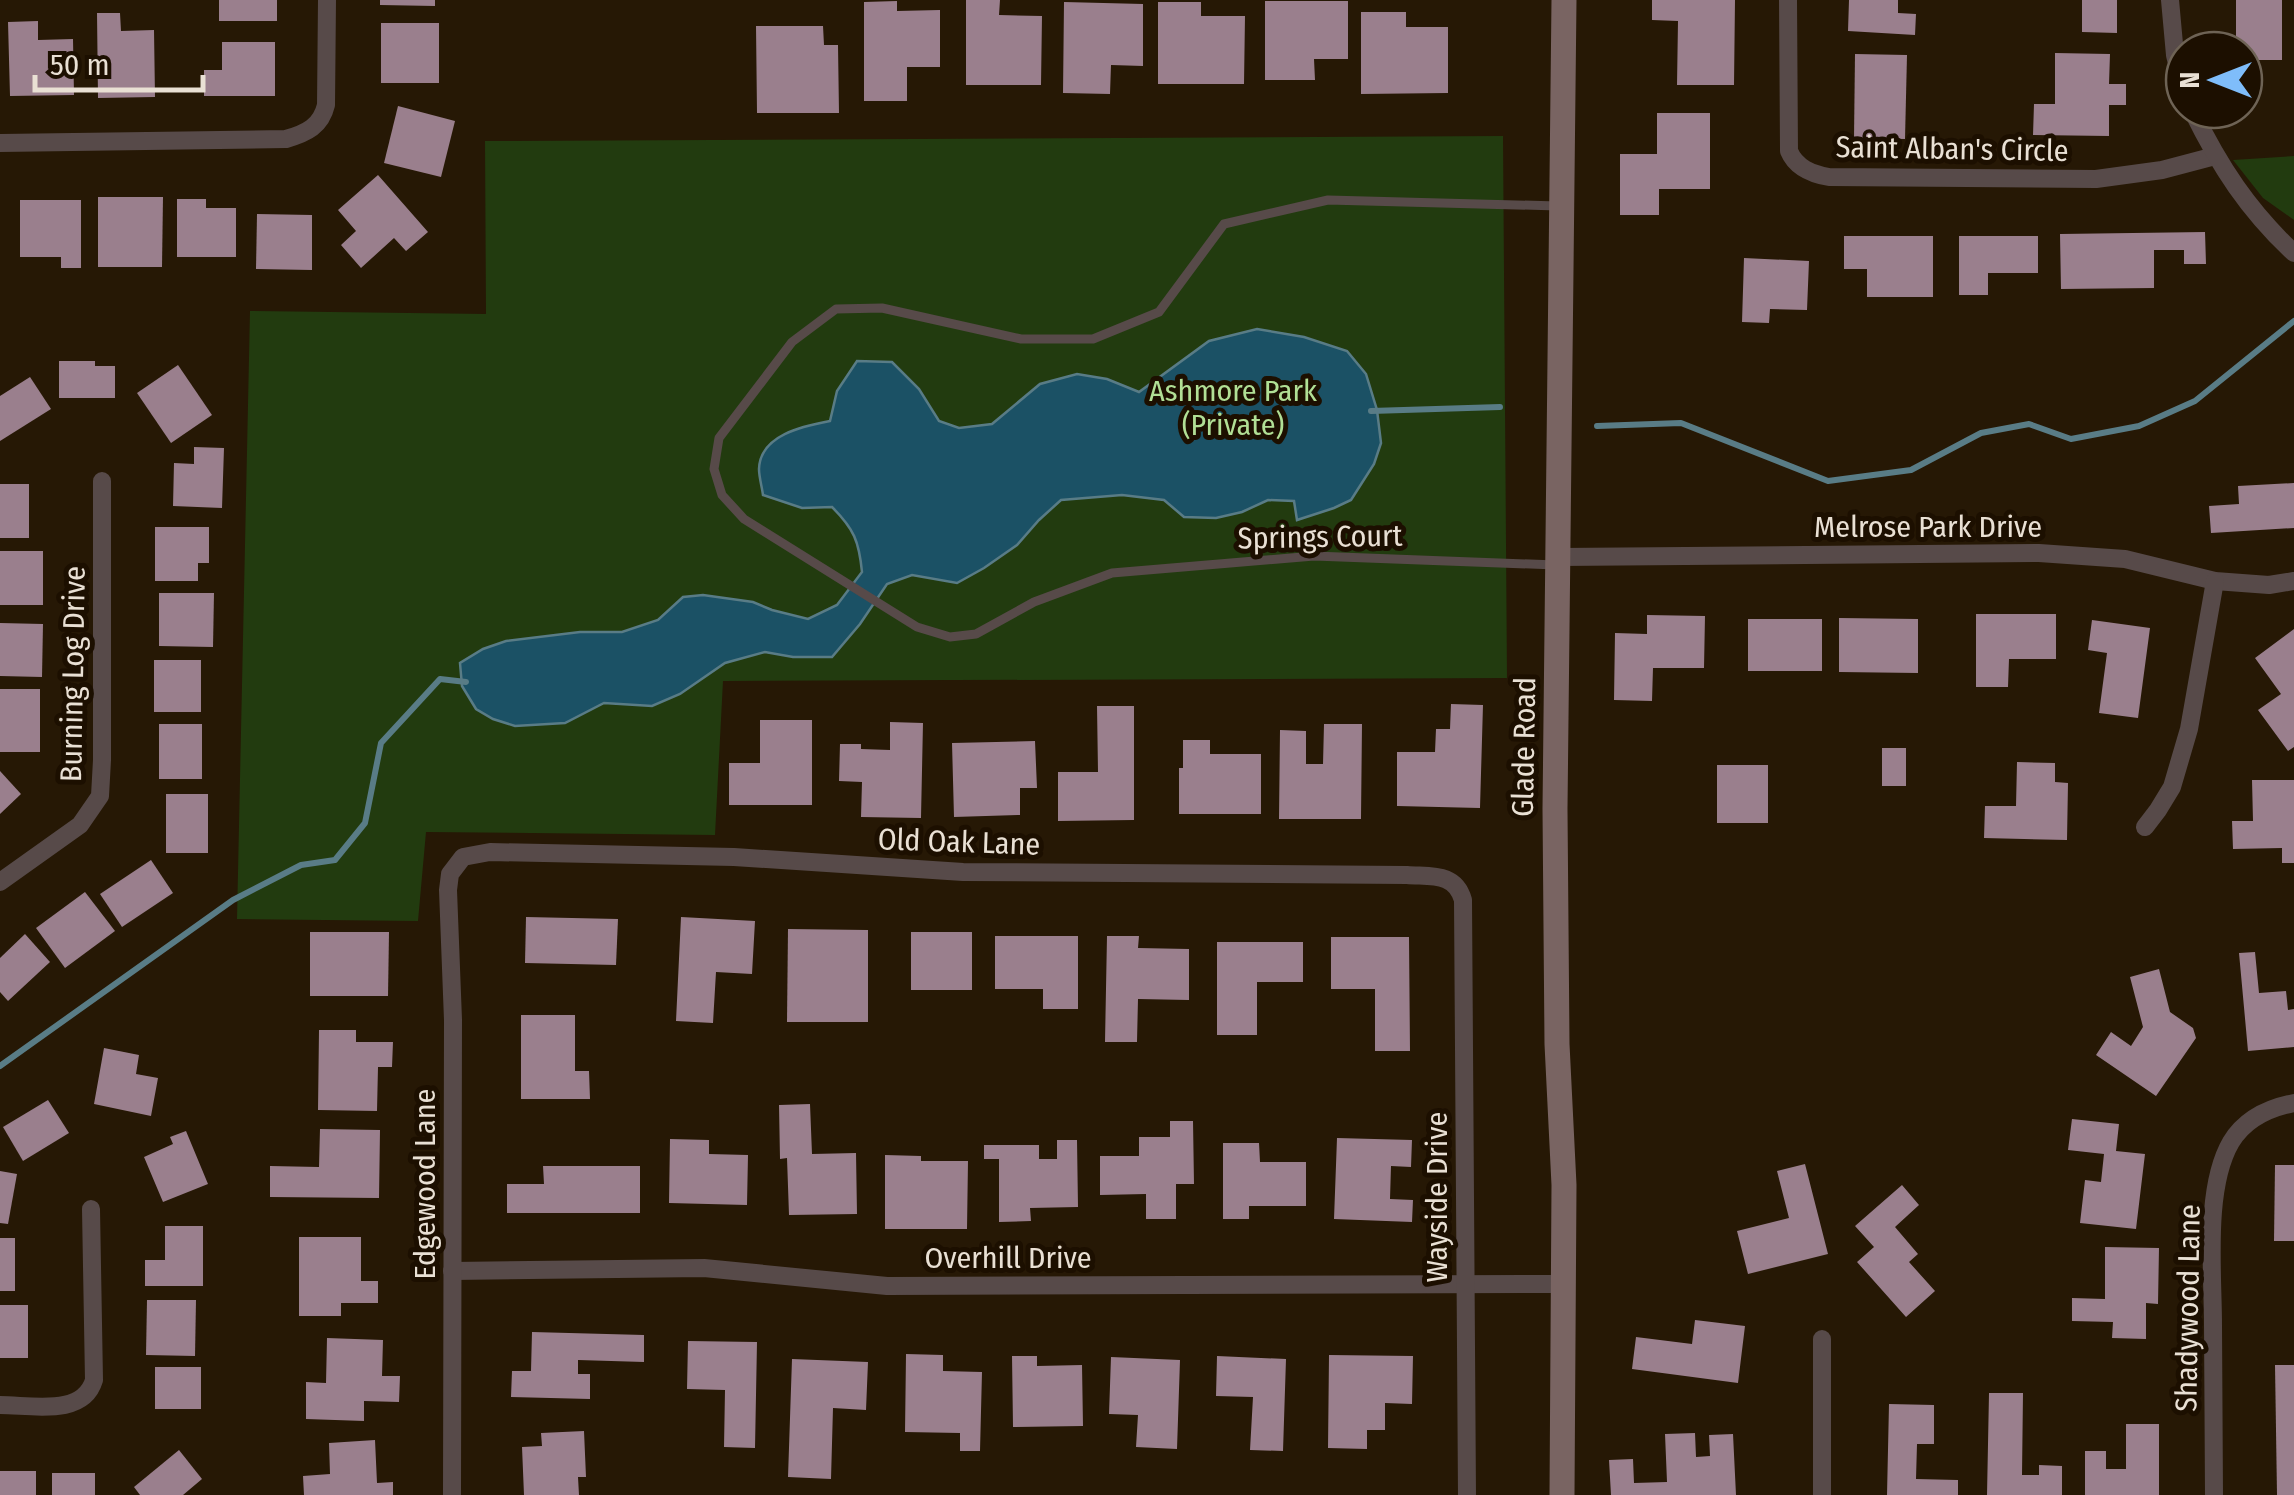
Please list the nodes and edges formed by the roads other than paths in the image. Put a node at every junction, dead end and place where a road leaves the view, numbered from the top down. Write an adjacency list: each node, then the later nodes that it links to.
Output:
1 (327, 0): 7 (street)
2 (1564, 0): 9 (main road, Glade Road)
3 (1788, 0): 8 (street, Saint Alban's Circle)
4 (2170, 0): 5 (street)
5 (2173, 30)
6 (2202, 130): 8 (street)
7 (0, 143)
8 (2214, 156): 10 (street)
9 (1562, 206): 12 (main road, Glade Road); 12 (lane, Springs Court)
10 (2294, 253)
11 (102, 481): 17 (street, Burning Log Drive)
12 (1559, 561): 13 (street, Melrose Park Drive); 23 (main road, Glade Road)
13 (2214, 581): 14 (street, Melrose Park Drive); 15 (street)
14 (2294, 582)
15 (2145, 826)
16 (450, 874): 18 (street, Old Oak Lane); 21 (street, Edgewood Lane)
17 (0, 882)
18 (1463, 900): 22 (street, Wayside Drive)
19 (2294, 1103): 30 (street, Shadywood Lane)
20 (90, 1209): 25 (street)
21 (452, 1270): 22 (street, Overhill Drive); 26 (street, Edgewood Lane)
22 (1465, 1284): 23 (street, Overhill Drive); 27 (street, Wayside Drive)
23 (1564, 1284): 28 (main road, Glade Road)
24 (1822, 1339): 29 (street)
25 (0, 1405)
26 (452, 1495)
27 (1466, 1495)
28 (1562, 1495)
29 (1822, 1495)
30 (2214, 1495)

